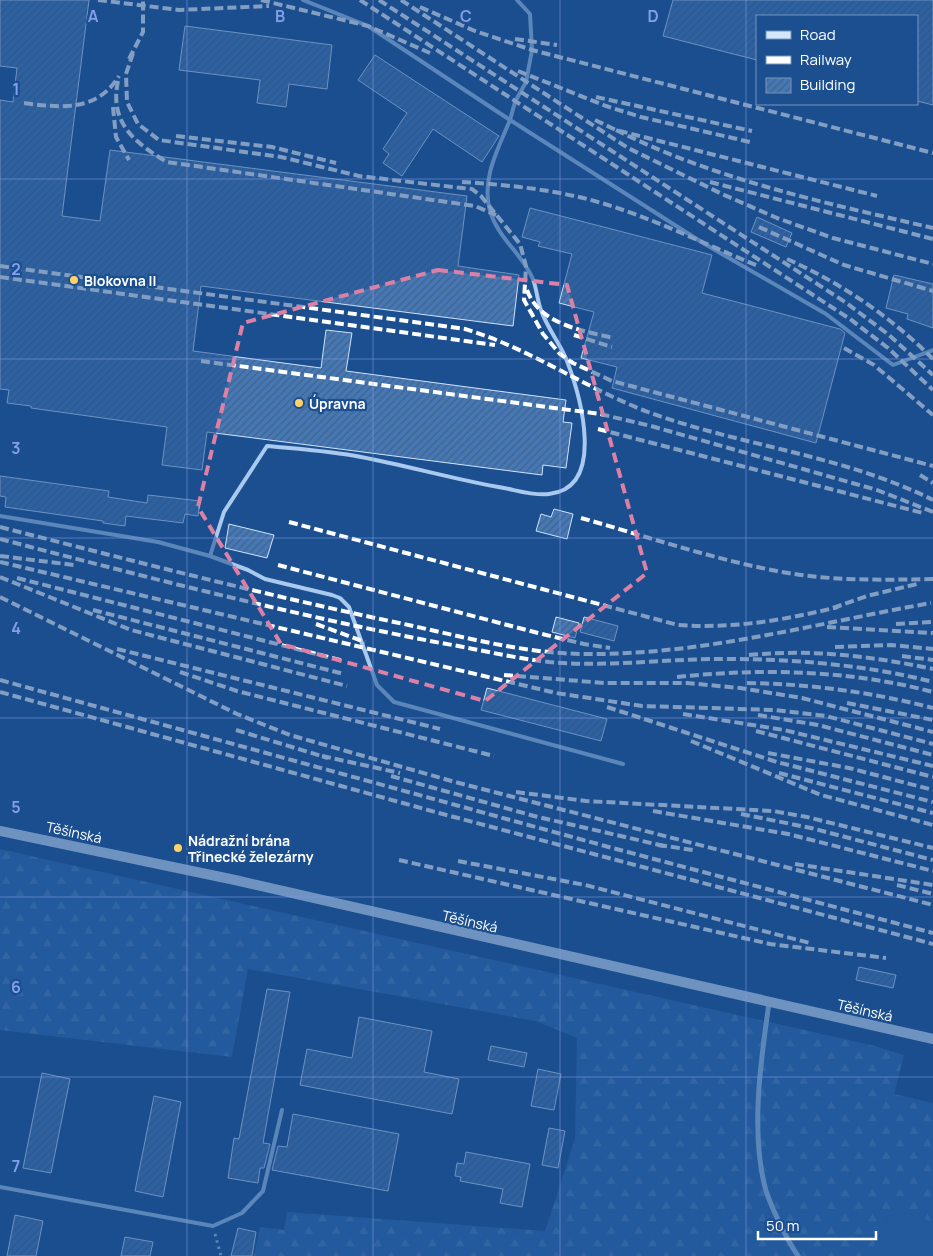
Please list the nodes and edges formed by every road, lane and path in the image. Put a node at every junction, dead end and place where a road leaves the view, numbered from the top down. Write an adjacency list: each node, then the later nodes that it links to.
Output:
1 (303, 0): 3 (lane)
2 (517, 0): 3 (lane)
3 (510, 120): 4 (lane); 6 (lane)
4 (933, 350)
5 (0, 516): 6 (lane)
6 (210, 556): 7 (lane)
7 (623, 764)
8 (0, 831): 9 (main road, Těšínská)
9 (769, 1003): 10 (main road, Těšínská); 15 (street)
10 (933, 1039)
11 (282, 1110): 13 (lane)
12 (0, 1187): 13 (lane)
13 (213, 1226): 14 (path)
14 (220, 1256)
15 (798, 1256)

